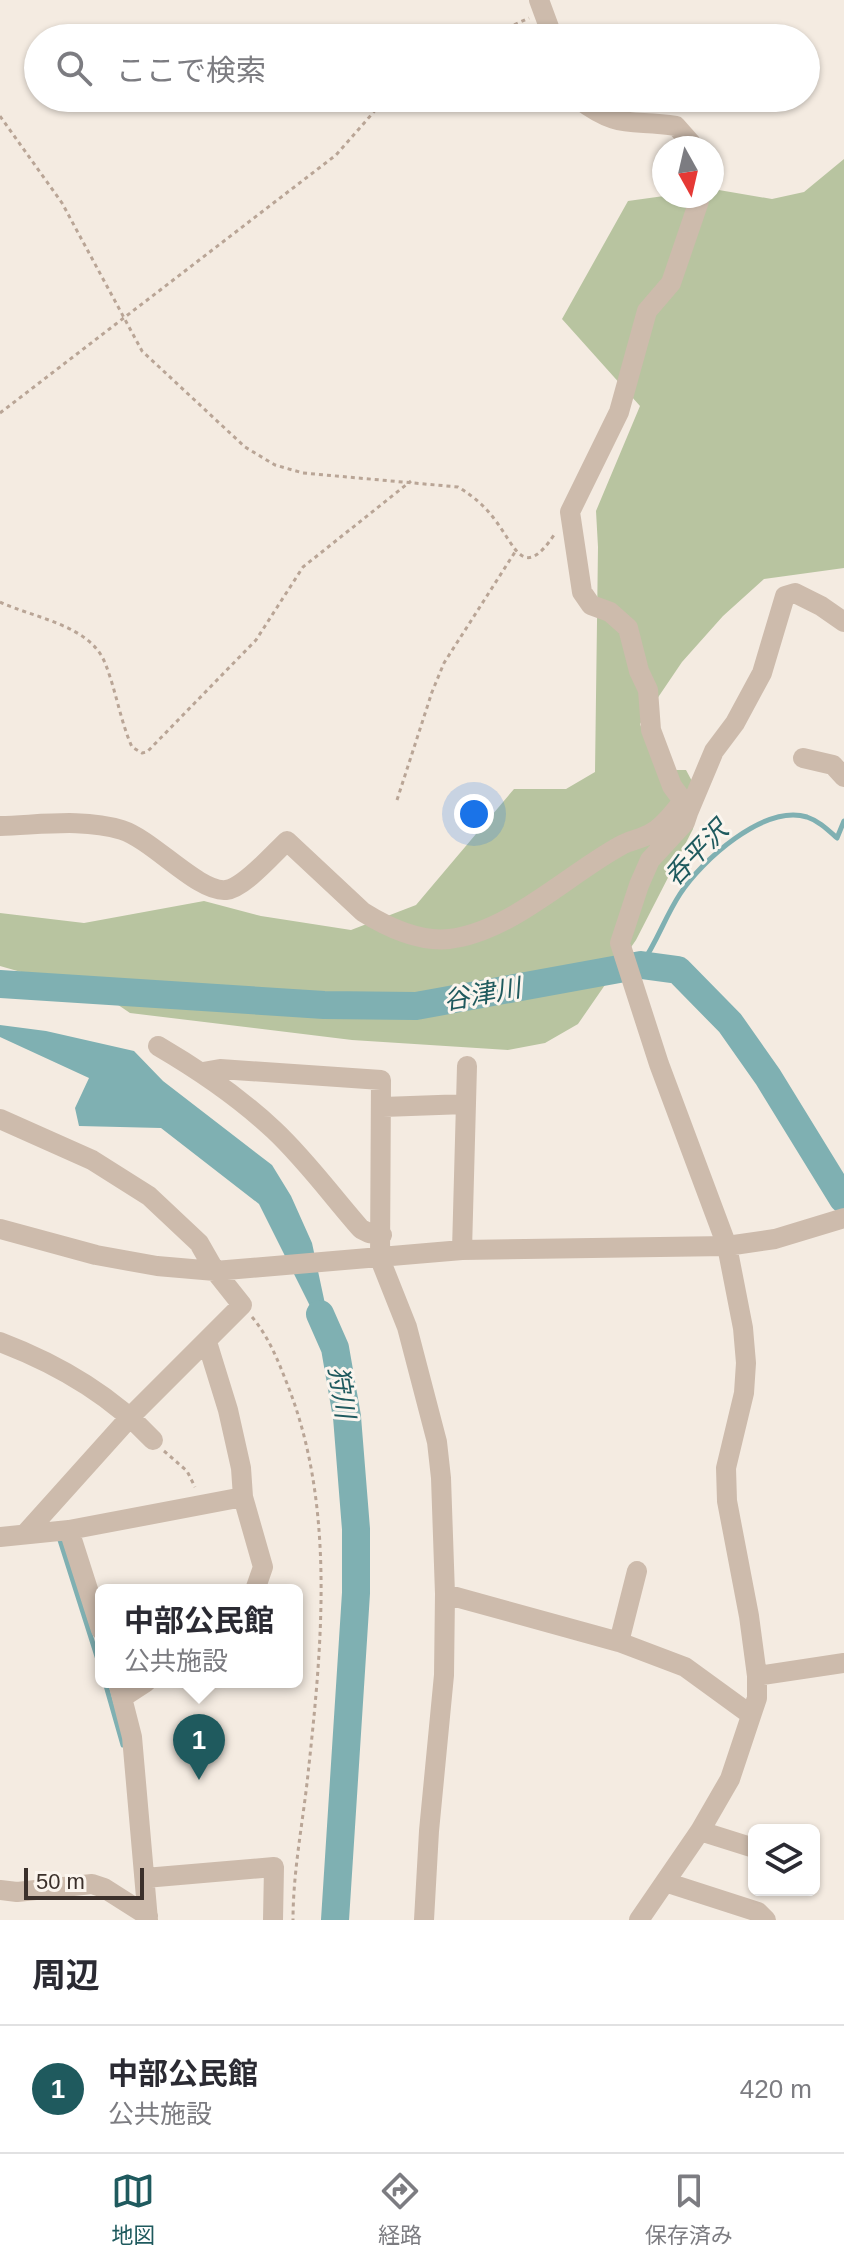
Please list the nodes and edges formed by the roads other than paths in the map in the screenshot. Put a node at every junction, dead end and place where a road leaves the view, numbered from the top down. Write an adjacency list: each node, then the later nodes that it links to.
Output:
1 (597, 112): 2 (street)
2 (685, 136)
3 (697, 208): 7 (street)
4 (844, 622): 7 (street)
5 (803, 758): 6 (street)
6 (844, 777)
7 (685, 807): 8 (street); 18 (street)
8 (0, 826)
9 (158, 1046): 11 (street)
10 (467, 1066): 12 (street)
11 (203, 1072): 13 (street); 17 (street)
12 (466, 1104): 13 (street); 19 (street)
13 (383, 1107): 17 (street)
14 (0, 1119): 21 (street)
15 (844, 1218): 18 (street)
16 (0, 1229): 21 (street)
17 (382, 1235): 20 (street)
18 (727, 1246): 19 (street); 36 (street)
19 (462, 1250): 20 (street)
20 (380, 1259): 21 (street); 32 (street)
21 (224, 1270): 23 (street)
22 (0, 1342): 24 (street)
23 (207, 1342): 24 (street); 26 (street)
24 (131, 1416): 25 (street); 28 (street)
25 (153, 1440)
26 (243, 1497): 27 (street); 31 (street)
27 (69, 1530): 28 (street); 33 (street)
28 (25, 1534): 29 (street)
29 (0, 1537)
30 (637, 1571): 34 (street)
31 (257, 1584)
32 (445, 1594): 34 (street); 45 (street)
33 (95, 1611)
34 (619, 1642): 38 (street)
35 (844, 1663): 36 (street)
36 (757, 1676): 38 (street)
37 (120, 1690): 41 (street)
38 (751, 1715): 39 (street)
39 (700, 1831): 40 (street); 42 (street)
40 (748, 1846)
41 (145, 1878): 44 (street); 46 (street)
42 (665, 1882): 47 (street); 48 (street)
43 (0, 1890): 44 (street)
44 (148, 1918)
45 (425, 1919)
46 (273, 1920)
47 (639, 1920)
48 (766, 1920)

